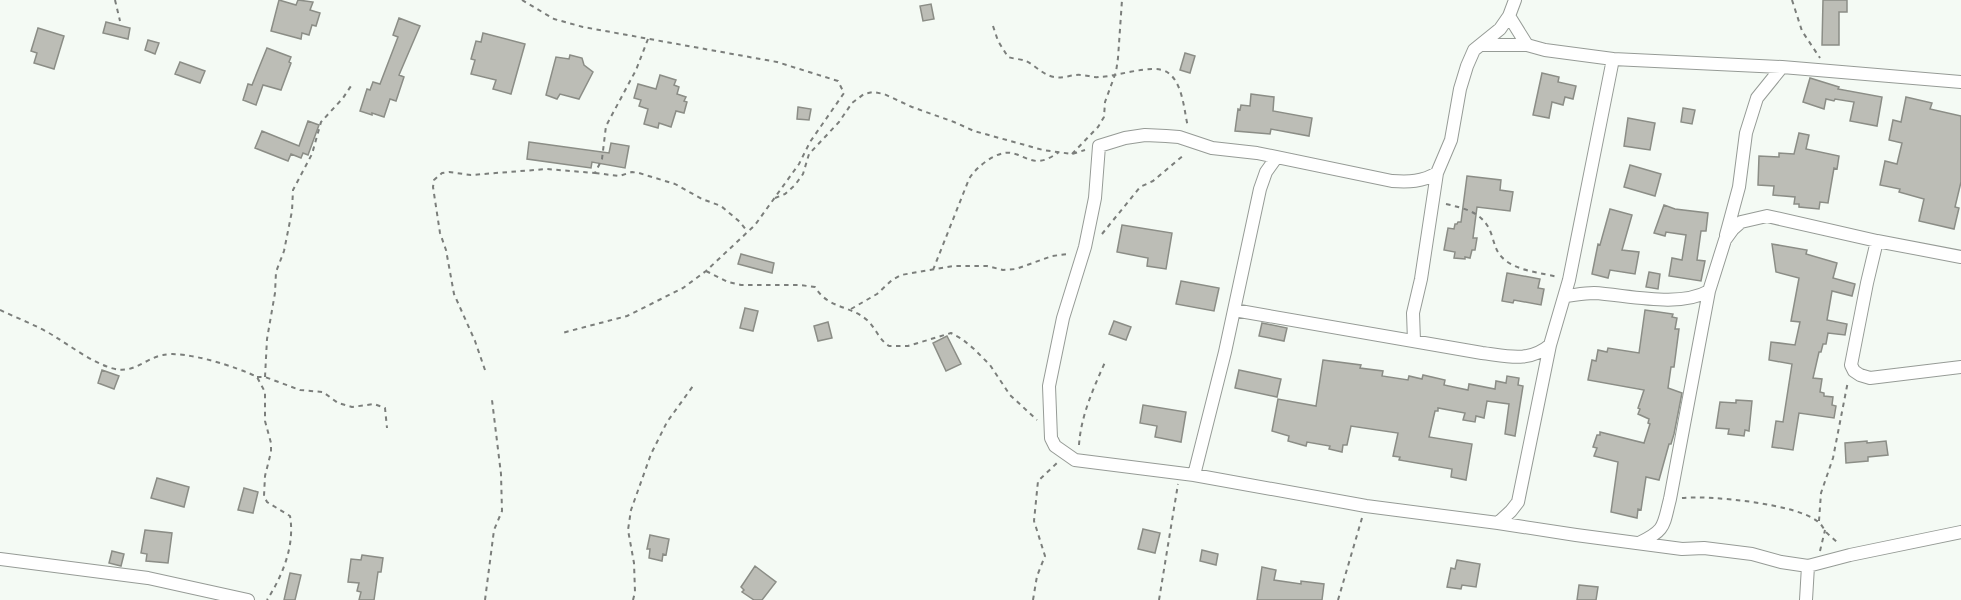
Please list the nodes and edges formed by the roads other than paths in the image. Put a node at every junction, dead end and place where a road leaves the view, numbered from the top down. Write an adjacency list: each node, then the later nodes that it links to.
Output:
1 (1515, 0): 2 (street)
2 (1509, 16): 3 (street); 4 (street)
3 (1483, 45): 4 (street); 11 (street)
4 (1527, 45): 5 (street)
5 (1613, 59): 6 (street); 16 (street)
6 (1782, 67): 7 (street); 12 (street)
7 (1961, 82)
8 (1257, 153): 9 (street); 10 (street); 21 (street)
9 (1276, 158): 10 (street); 11 (street)
10 (1266, 172): 17 (street)
11 (1437, 173): 18 (street)
12 (1725, 240): 13 (street); 15 (street)
13 (1877, 241): 14 (street); 20 (street)
14 (1961, 257)
15 (1709, 291): 16 (street); 26 (street)
16 (1566, 296): 19 (street)
17 (1234, 310): 18 (street); 21 (street)
18 (1414, 341): 19 (street)
19 (1550, 345): 22 (street)
20 (1961, 367)
21 (1194, 475): 23 (street)
22 (1518, 502): 23 (street); 24 (street)
23 (1498, 523): 24 (street)
24 (1526, 527): 26 (street)
25 (1961, 532): 28 (street)
26 (1639, 543): 28 (street)
27 (0, 559): 29 (street)
28 (1813, 565): 30 (street)
29 (248, 600)
30 (1806, 600)

